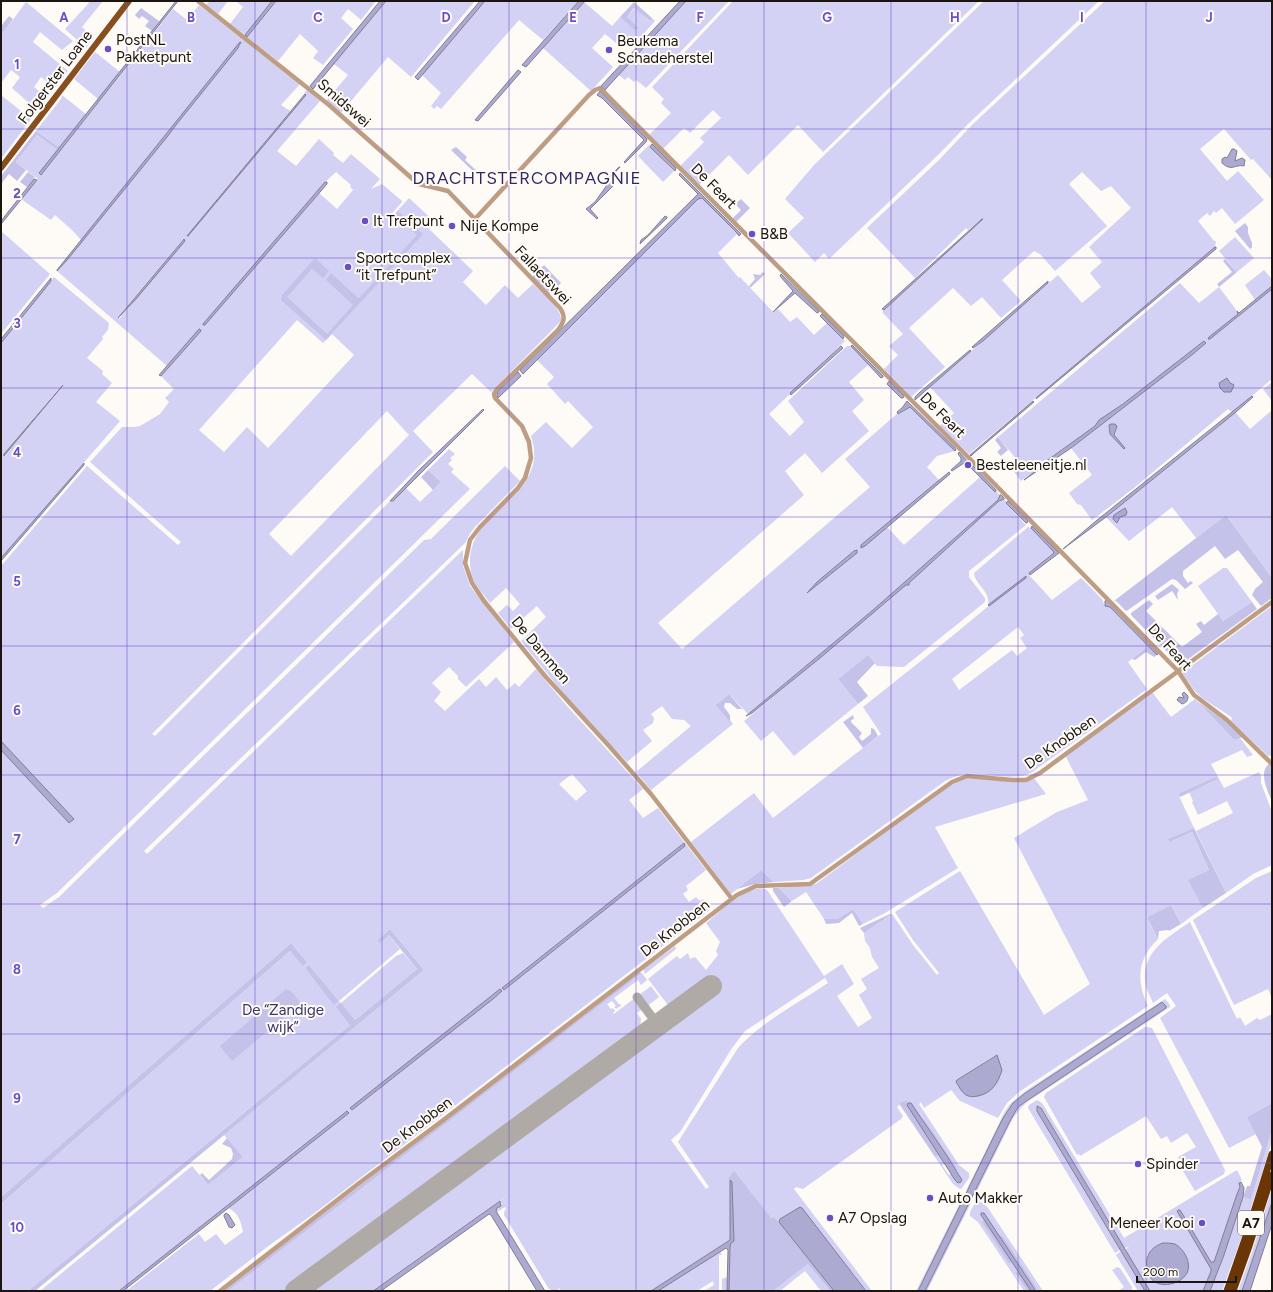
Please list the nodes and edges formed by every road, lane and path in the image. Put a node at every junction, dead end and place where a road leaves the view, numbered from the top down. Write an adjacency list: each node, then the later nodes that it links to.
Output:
1 (129, 1): 3 (main road, Folgerster Loane)
2 (198, 1): 4 (street, Smidswei)
3 (1, 168)
4 (475, 219): 5 (street, Fallaetswei); 7 (street, De Feart)
5 (498, 400): 9 (street, De Dammen)
6 (1272, 602): 7 (street, De Knobben)
7 (1178, 670): 8 (street, De Feart); 9 (street, De Knobben)
8 (1272, 764)
9 (732, 899): 12 (street, De Knobben)
10 (1272, 1154): 13 (highway, A7)
11 (1272, 1175): 14 (highway, A7)
12 (220, 1291)
13 (1227, 1291)
14 (1234, 1291)

